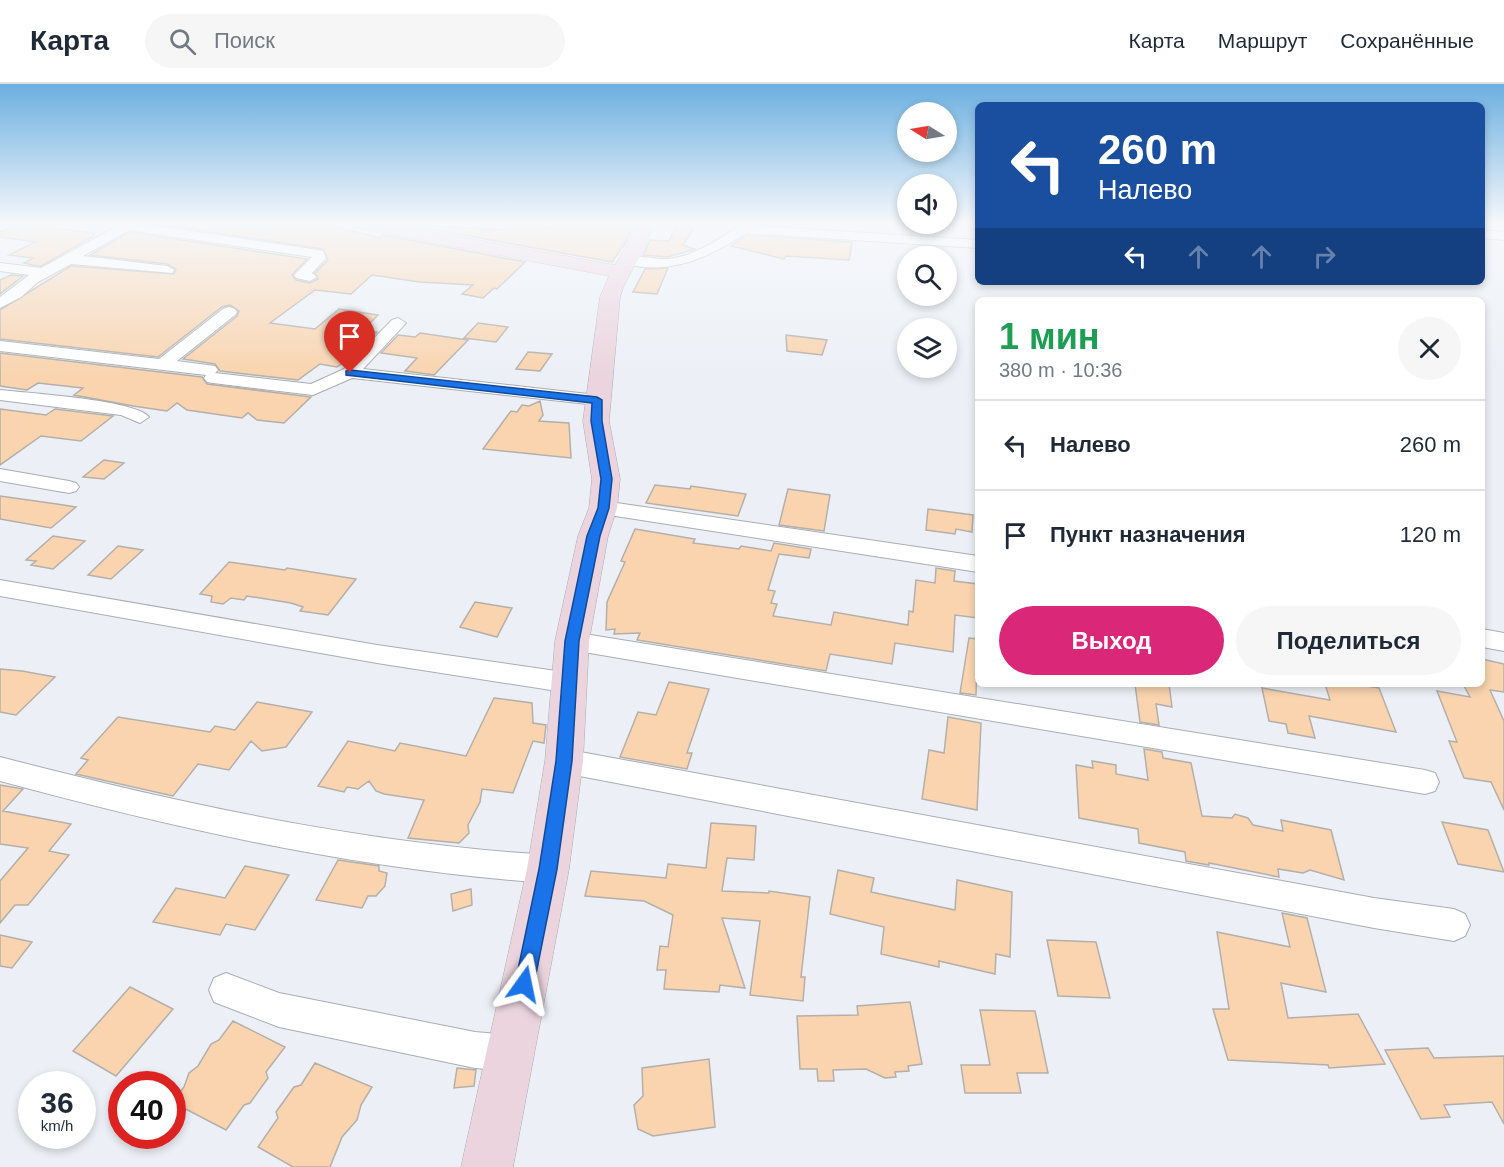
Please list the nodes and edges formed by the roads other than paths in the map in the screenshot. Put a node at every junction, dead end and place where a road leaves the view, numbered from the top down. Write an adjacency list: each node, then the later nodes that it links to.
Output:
1 (44, 273): 5 (street)
2 (303, 274): 4 (street)
3 (620, 274): 12 (street)
4 (310, 277)
5 (0, 303)
6 (229, 312): 9 (street)
7 (398, 323): 10 (street)
8 (0, 346): 9 (street)
9 (161, 366): 10 (street)
10 (350, 373): 12 (street)
11 (0, 395): 13 (street)
12 (597, 400): 16 (street)
13 (140, 417)
14 (0, 475): 15 (street)
15 (69, 487)
16 (603, 508): 17 (street); 20 (street)
17 (975, 564)
18 (0, 588): 22 (street)
19 (1485, 639): 21 (street)
20 (572, 641): 22 (street); 25 (street)
21 (1504, 642)
22 (570, 683): 23 (street)
23 (564, 761): 26 (street); 27 (street)
24 (0, 769): 26 (street)
25 (1425, 782)
26 (548, 869): 29 (street)
27 (1454, 925)
28 (226, 990): 29 (street)
29 (510, 1053): 30 (street)
30 (487, 1167)

